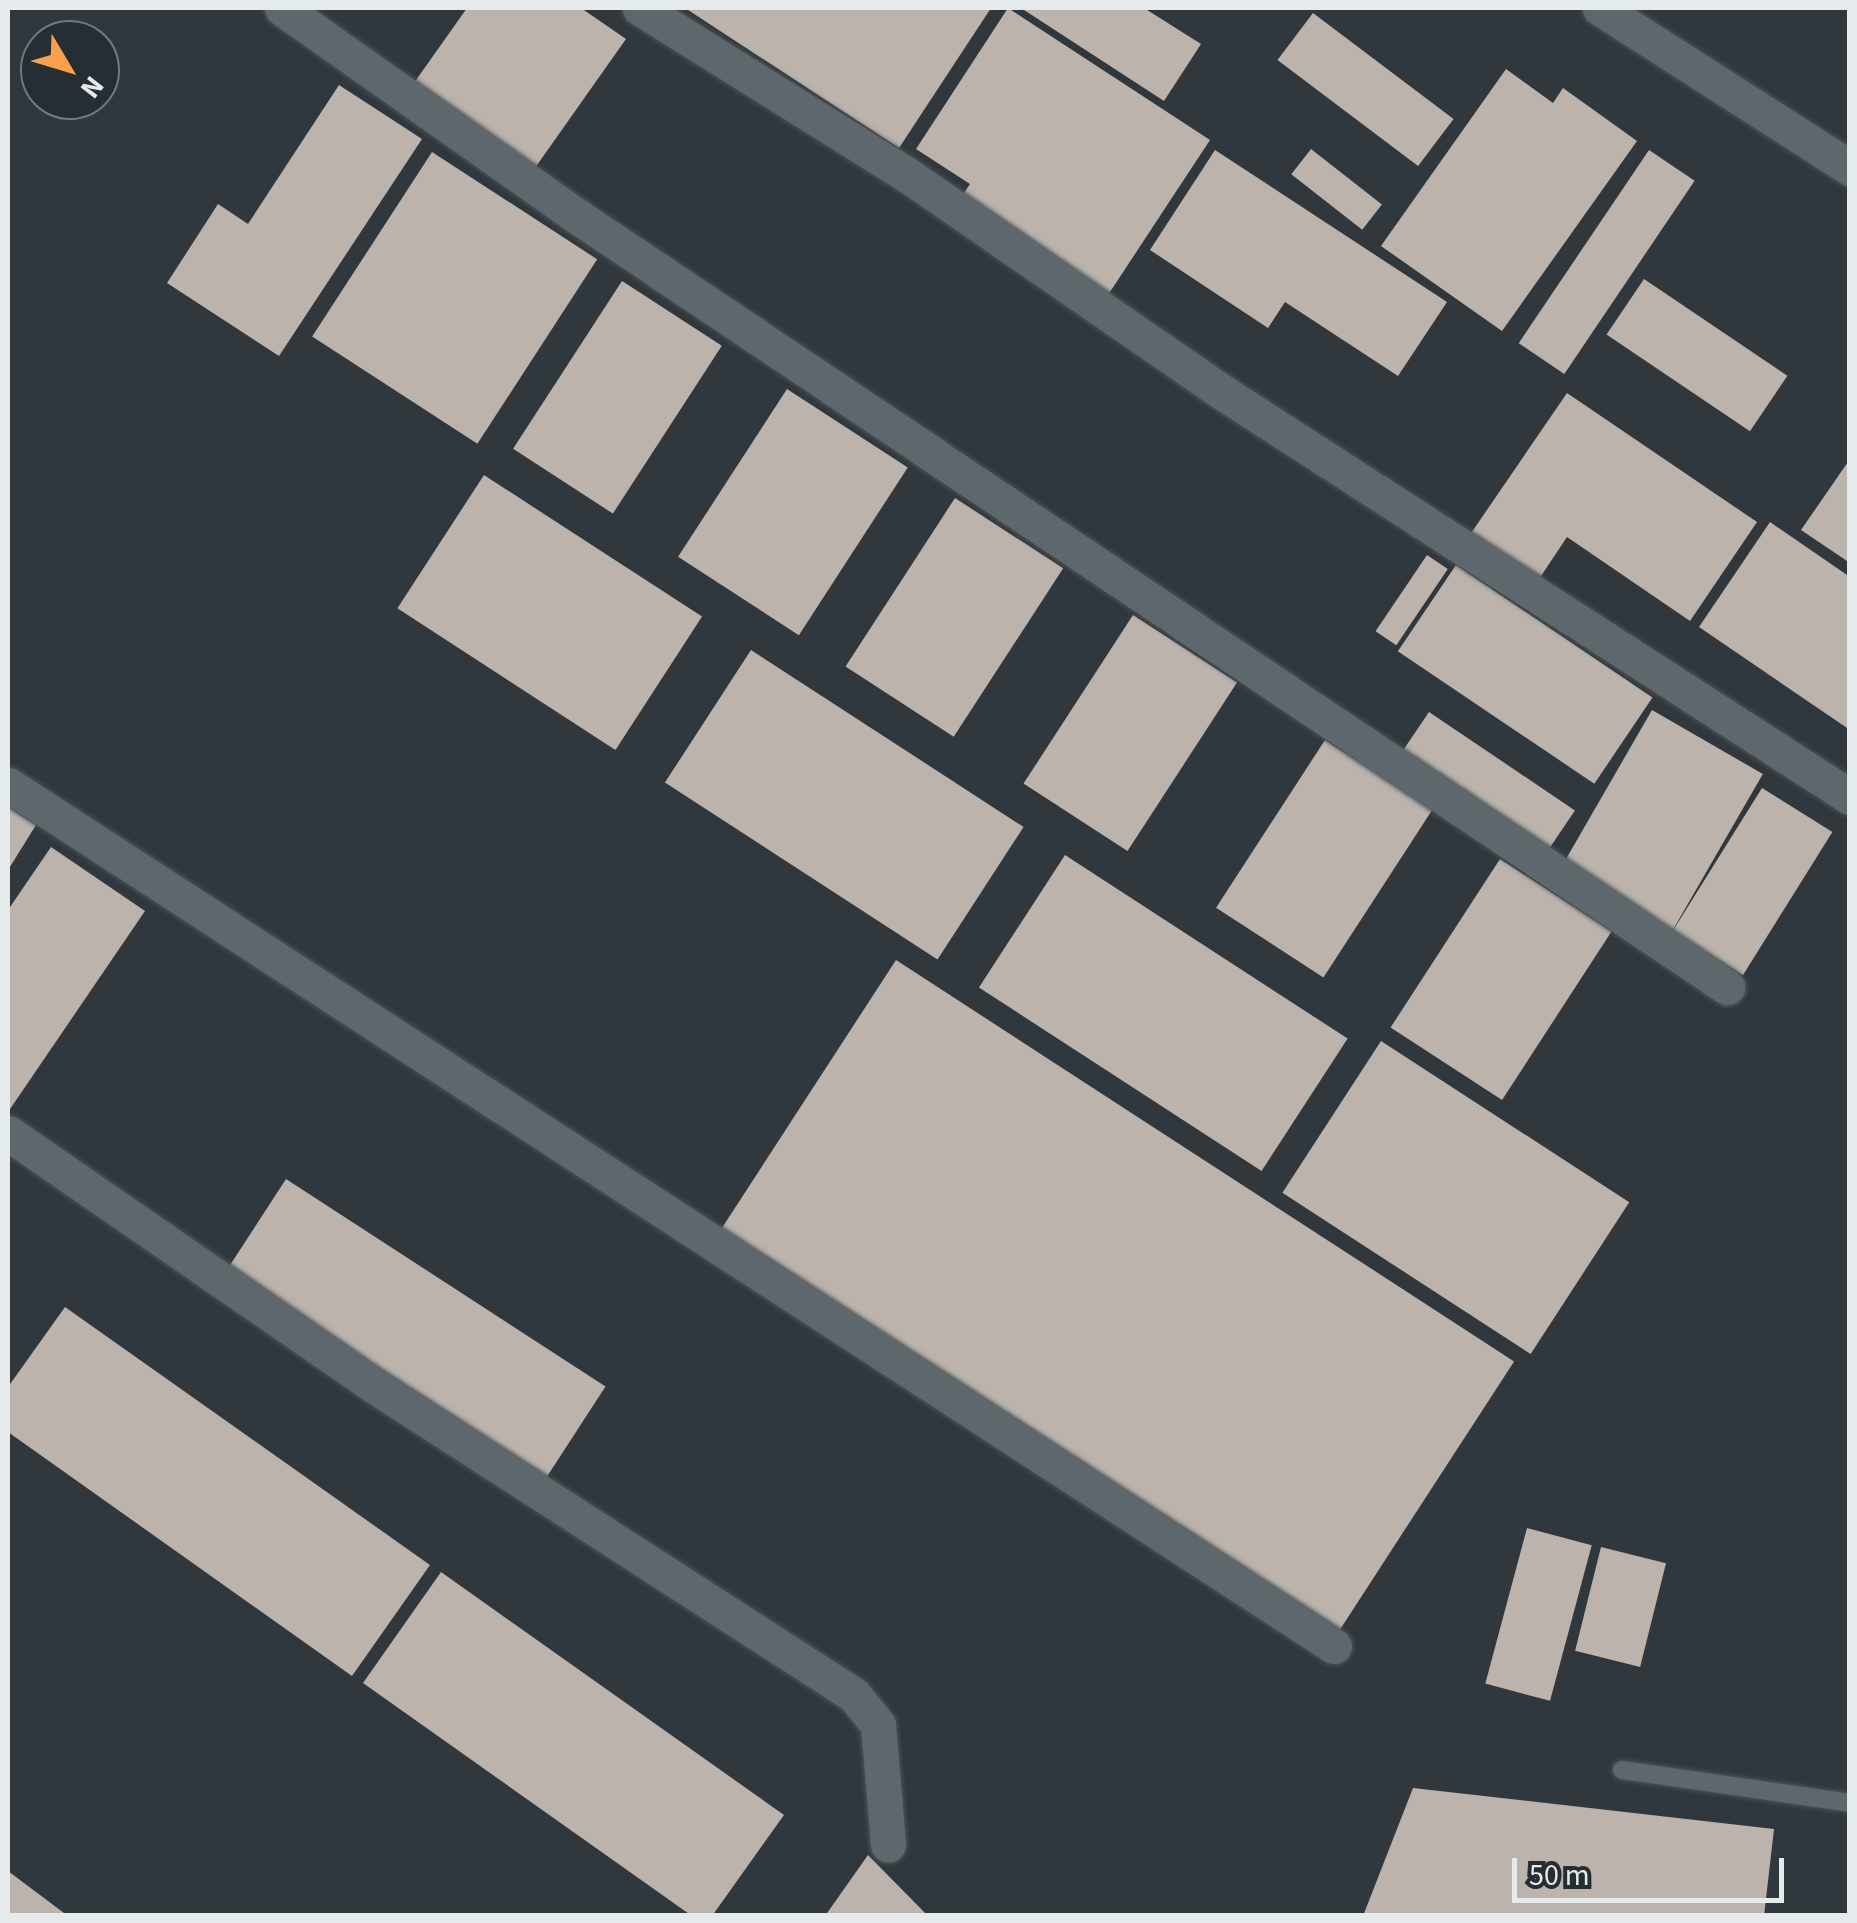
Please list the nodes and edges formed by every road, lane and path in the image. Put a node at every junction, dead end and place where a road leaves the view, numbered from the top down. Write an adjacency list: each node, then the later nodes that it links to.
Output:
1 (282, 8): 7 (street)
2 (640, 8): 6 (street)
3 (1600, 8): 4 (street)
4 (1850, 168)
5 (8, 785): 9 (street)
6 (1850, 797)
7 (1727, 987)
8 (8, 1133): 12 (street)
9 (1334, 1646)
10 (1622, 1770): 11 (lane)
11 (1850, 1803)
12 (888, 1844)

